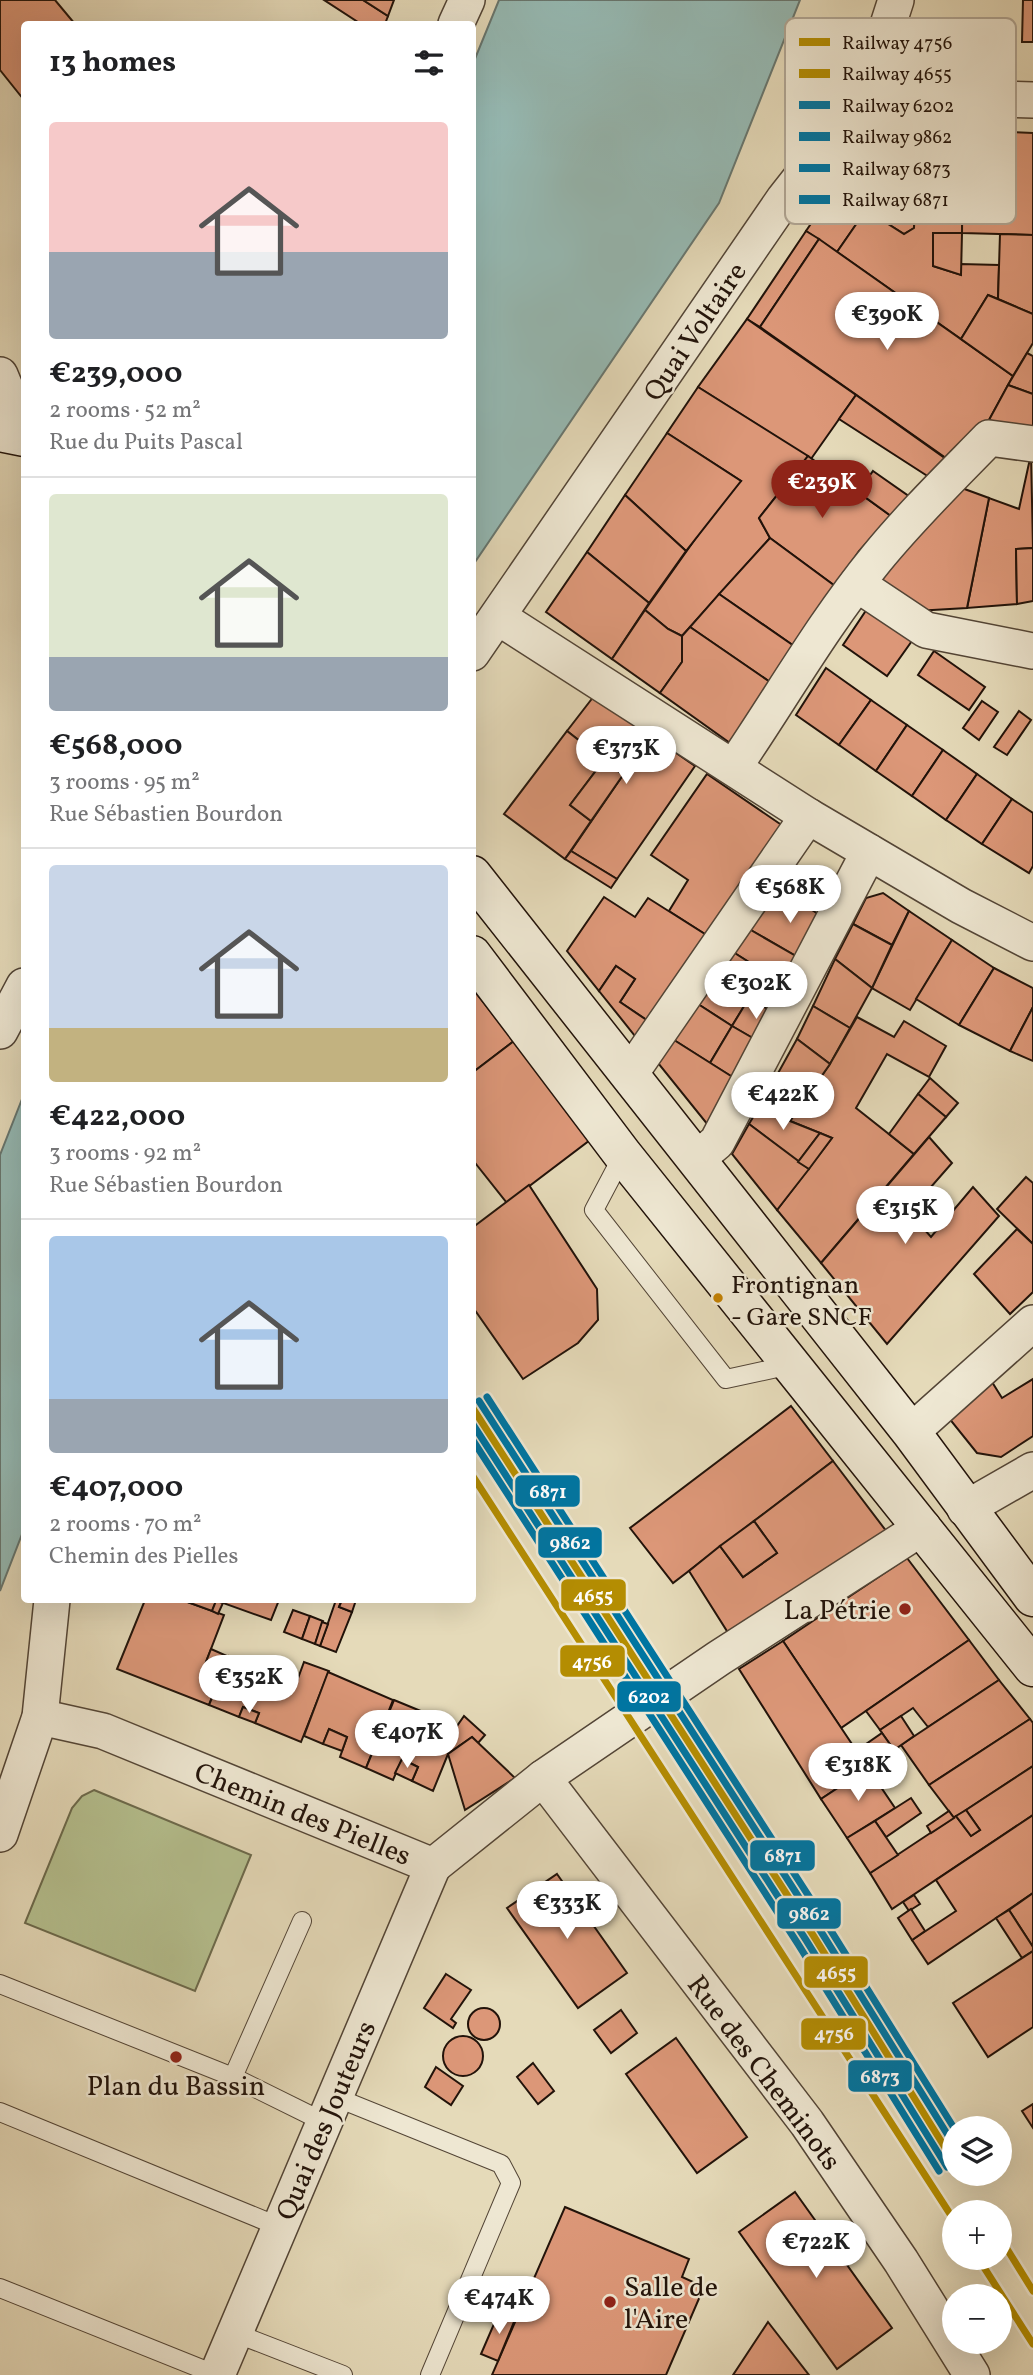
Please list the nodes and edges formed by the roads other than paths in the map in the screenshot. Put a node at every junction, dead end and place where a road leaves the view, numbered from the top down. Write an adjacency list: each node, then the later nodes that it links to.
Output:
1 (467, 0): 4 (street)
2 (897, 0): 3 (street, Quai Voltaire)
3 (891, 18)
4 (457, 21)
5 (785, 198): 12 (street, Quai Voltaire)
6 (0, 375): 7 (street)
7 (21, 428)
8 (0, 432): 9 (main road)
9 (21, 435)
10 (1033, 444): 11 (street)
11 (858, 583): 14 (street); 15 (street)
12 (498, 617): 13 (street, Quai Voltaire); 15 (street)
13 (476, 647)
14 (1033, 651)
15 (734, 767): 16 (street)
16 (808, 816): 17 (street); 23 (street)
17 (869, 852): 19 (street); 26 (street)
18 (476, 880): 23 (main road)
19 (1033, 943)
20 (476, 961): 24 (main road)
21 (21, 992): 22 (street)
22 (0, 1031)
23 (631, 1074): 24 (main road); 26 (main road)
24 (597, 1119): 25 (main road)
25 (623, 1155): 28 (main road); 28 (lane)
26 (698, 1158): 29 (main road)
27 (1033, 1323): 29 (street)
28 (792, 1365): 32 (main road)
29 (911, 1432): 31 (main road)
30 (1033, 1471): 31 (street)
31 (965, 1509): 32 (main road); 33 (main road)
32 (923, 1527): 35 (main road); 37 (street, Chemin des Pielles)
33 (1033, 1597)
34 (52, 1603): 36 (street)
35 (1033, 1667)
36 (40, 1717): 38 (street); 39 (street, Chemin des Pielles)
37 (543, 1779): 39 (street, Chemin des Pielles); 51 (street, Rue des Cheminots)
38 (0, 1834)
39 (433, 1866): 43 (street, Quai des Jouteurs)
40 (302, 1921): 42 (lane)
41 (0, 1984): 42 (lane)
42 (233, 2077): 43 (lane)
43 (330, 2110): 45 (street, Quai des Jouteurs); 50 (lane)
44 (0, 2112): 45 (lane)
45 (280, 2227): 47 (street, Quai des Jouteurs)
46 (0, 2288): 48 (lane)
47 (235, 2333): 48 (street, Quai des Jouteurs); 49 (lane)
48 (217, 2375)
49 (342, 2375)
50 (430, 2375)
51 (972, 2375)

